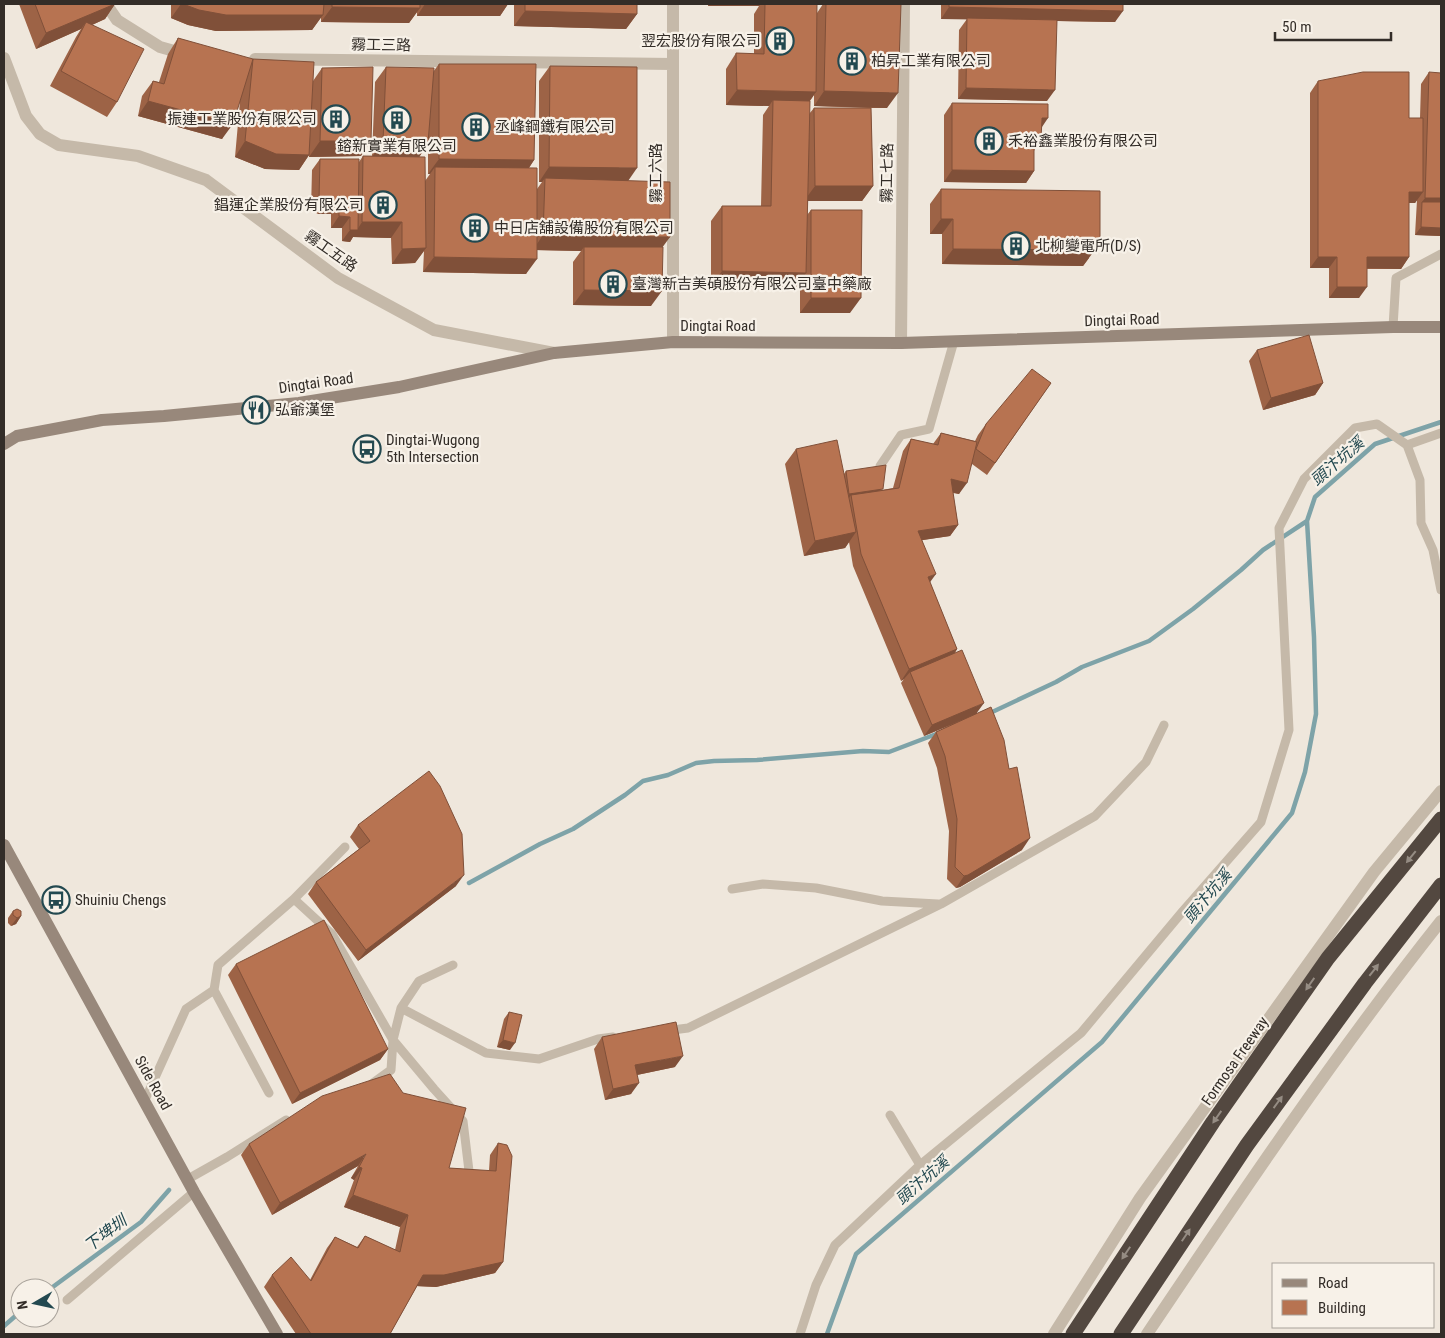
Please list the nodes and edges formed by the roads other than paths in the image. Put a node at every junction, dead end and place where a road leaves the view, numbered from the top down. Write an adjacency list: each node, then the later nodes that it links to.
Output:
1 (106, 4): 4 (street)
2 (673, 4): 7 (street, 霧工六路)
3 (904, 4): 13 (street, 霧工七路)
4 (200, 57)
5 (4, 58): 14 (street, 霧工五路)
6 (244, 59): 7 (street, 霧工三路)
7 (672, 64): 12 (street, 霧工六路)
8 (1441, 254): 9 (lane)
9 (1394, 327): 10 (street, Dingtai Road); 11 (street, Dingtai Road)
10 (1441, 327)
11 (954, 341): 13 (street, Dingtai Road); 18 (lane)
12 (673, 342): 13 (street, Dingtai Road); 14 (street, Dingtai Road)
13 (901, 343)
14 (554, 353): 16 (street, Dingtai Road)
15 (1441, 433): 17 (lane)
16 (4, 444)
17 (1407, 445): 19 (lane); 41 (lane)
18 (880, 466)
19 (1441, 590)
20 (1164, 724): 28 (lane)
21 (1441, 791): 48 (street)
22 (1441, 819): 49 (highway, Formosa Freeway, one-way to 49)
23 (4, 845): 38 (street, Side Road)
24 (345, 847): 27 (lane)
25 (1441, 885): 50 (highway, one-way to 25)
26 (732, 889): 28 (lane)
27 (294, 899): 31 (lane); 35 (lane)
28 (941, 904): 33 (lane)
29 (1441, 921): 51 (street)
30 (453, 966): 32 (lane)
31 (214, 990): 37 (lane); 38 (lane)
32 (402, 1008): 34 (lane); 35 (lane)
33 (652, 1032)
34 (625, 1036)
35 (393, 1040): 36 (lane); 42 (lane)
36 (367, 1087)
37 (269, 1093)
38 (144, 1102): 43 (street, Side Road)
39 (890, 1115): 41 (lane)
40 (292, 1116): 43 (lane)
41 (920, 1165): 47 (lane)
42 (469, 1171)
43 (188, 1180): 44 (street, Side Road)
44 (194, 1192): 45 (lane); 46 (street, Side Road)
45 (67, 1300)
46 (277, 1334)
47 (800, 1334)
48 (1054, 1334)
49 (1072, 1334)
50 (1120, 1334)
51 (1147, 1334)

